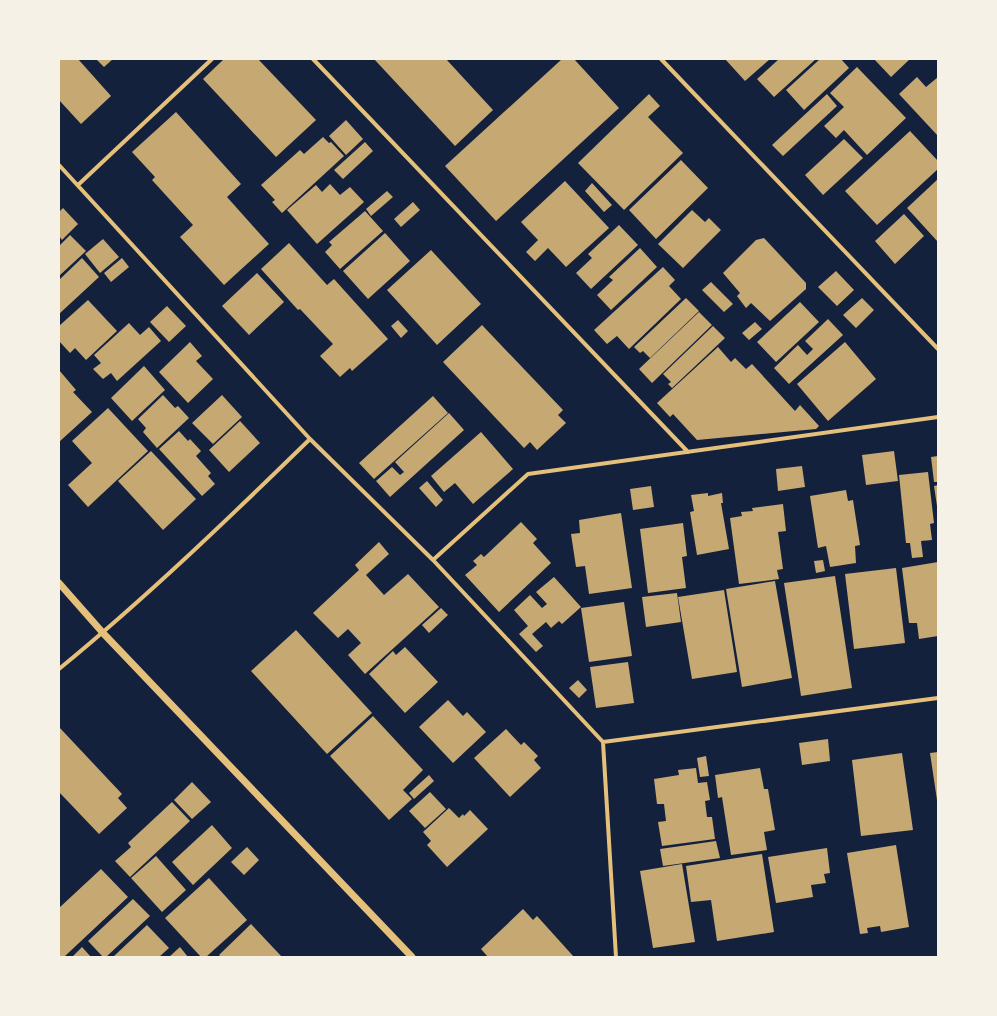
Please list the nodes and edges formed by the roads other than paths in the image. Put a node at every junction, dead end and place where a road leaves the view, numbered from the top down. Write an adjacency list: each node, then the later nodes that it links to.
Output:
1 (212, 59): 5 (street)
2 (313, 59): 9 (street)
3 (661, 59): 6 (street)
4 (59, 165): 5 (street)
5 (78, 184): 8 (street)
6 (938, 349)
7 (938, 417): 9 (street)
8 (310, 439): 10 (street); 12 (street)
9 (688, 452): 10 (street)
10 (433, 560): 15 (street)
11 (59, 583): 12 (street)
12 (103, 633): 13 (street); 16 (street)
13 (59, 669)
14 (938, 698): 15 (street)
15 (603, 742): 17 (street)
16 (412, 957)
17 (616, 957)

